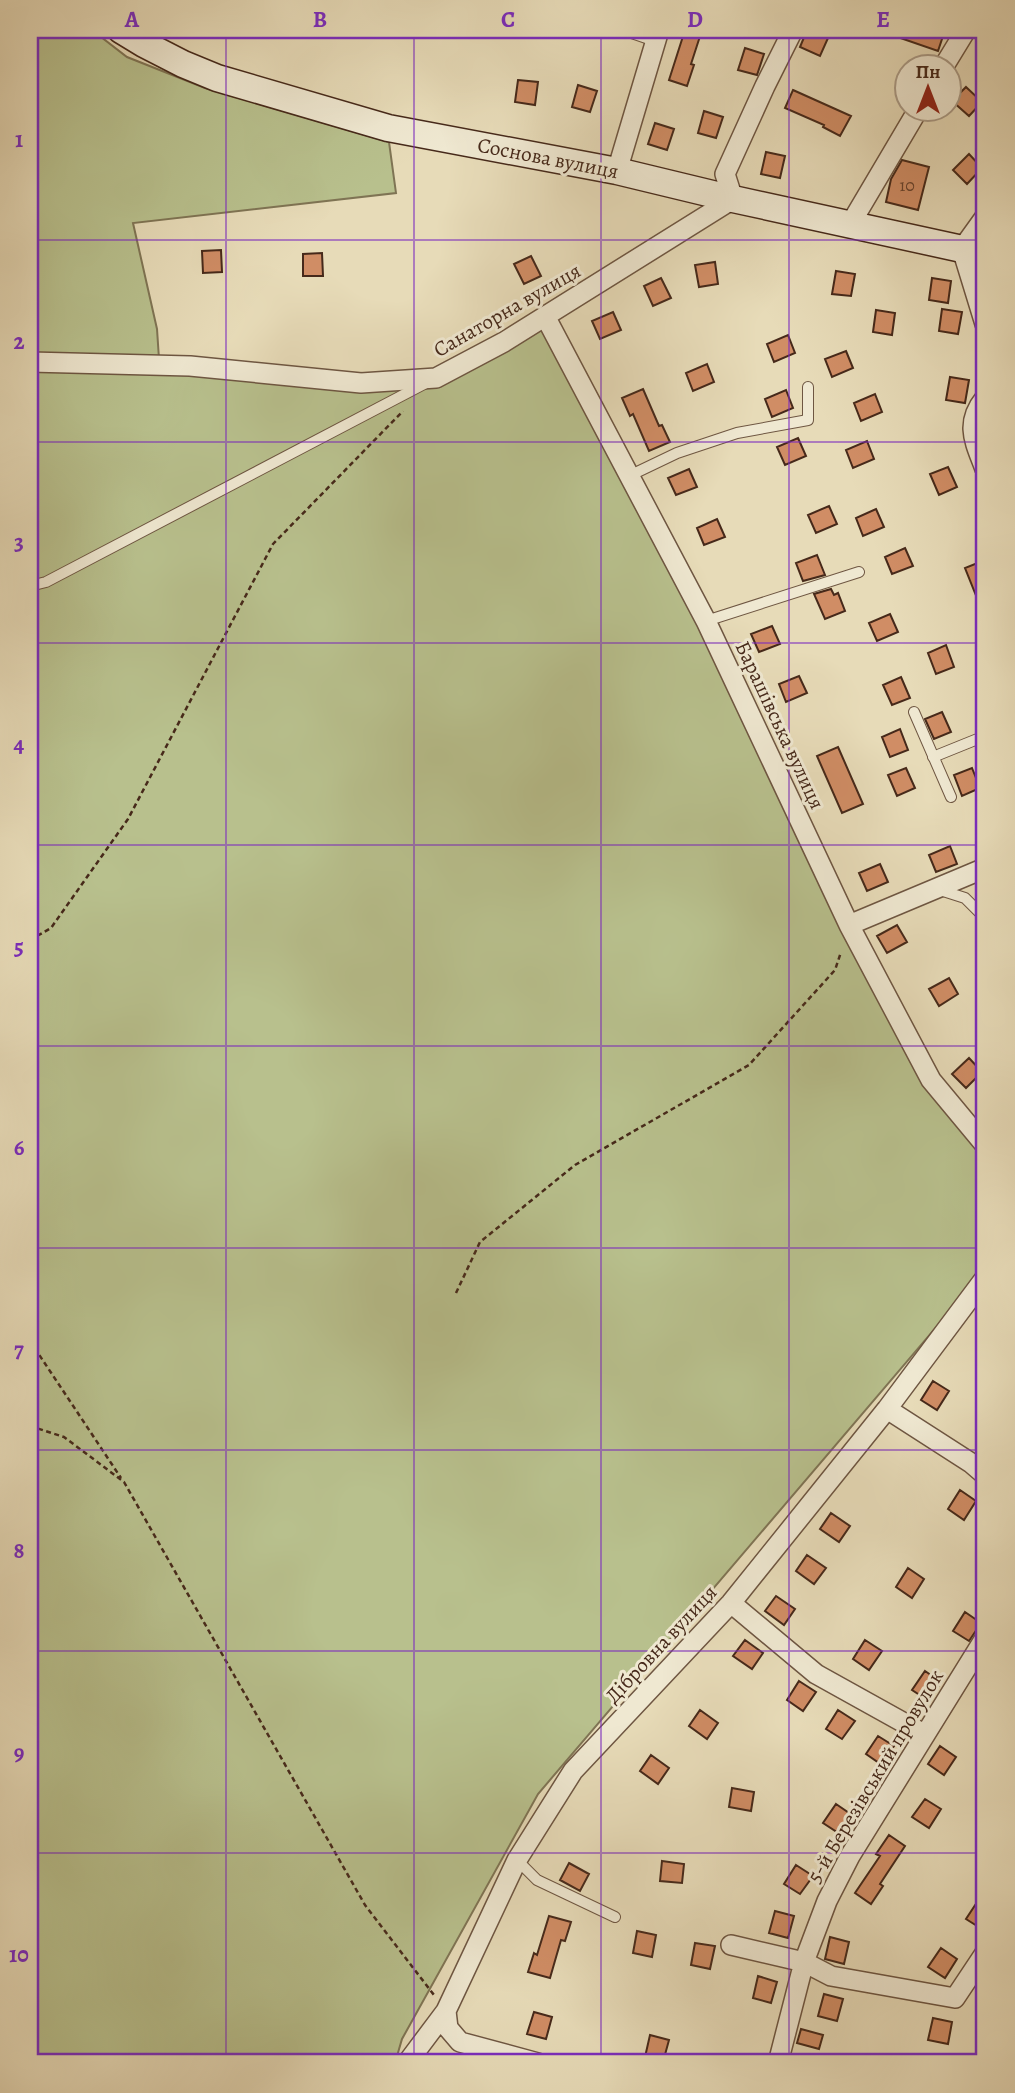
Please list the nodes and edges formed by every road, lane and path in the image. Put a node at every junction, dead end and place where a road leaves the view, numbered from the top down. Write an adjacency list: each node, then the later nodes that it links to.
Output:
1 (121, 30): 8 (street, Соснова вулиця)
2 (623, 30): 5 (lane)
3 (793, 30): 9 (street)
4 (966, 30): 6 (street)
5 (657, 35): 8 (street)
6 (953, 52)
7 (911, 122): 11 (street)
8 (617, 171): 9 (street, Соснова вулиця)
9 (733, 199): 11 (street, Соснова вулиця); 13 (street, Санаторна вулиця)
10 (985, 217): 12 (street)
11 (851, 223): 12 (street, Соснова вулиця)
12 (974, 252): 14 (street)
13 (545, 316): 16 (street, Санаторна вулиця); 21 (street, Барашівська вулиця)
14 (985, 324)
15 (30, 362): 16 (street, Санаторна вулиця)
16 (436, 378): 23 (lane)
17 (808, 387): 21 (lane)
18 (985, 398): 20 (street)
19 (407, 407): 33 (path)
20 (985, 469)
21 (631, 475): 24 (street, Барашівська вулиця)
22 (859, 572): 24 (lane)
23 (30, 586)
24 (706, 621): 32 (street, Барашівська вулиця)
25 (914, 712): 27 (lane)
26 (985, 736): 27 (lane)
27 (933, 757): 28 (lane)
28 (951, 797)
29 (985, 868): 30 (street)
30 (936, 889): 31 (lane); 32 (street)
31 (985, 918)
32 (849, 925): 34 (street, Барашівська вулиця); 36 (path)
33 (30, 940)
34 (985, 1145)
35 (985, 1278): 38 (street, Дібровна вулиця)
36 (456, 1293)
37 (30, 1341): 41 (path)
38 (887, 1409): 40 (street); 42 (street, Дібровна вулиця)
39 (30, 1426): 41 (path)
40 (985, 1475)
41 (124, 1482): 50 (path)
42 (732, 1603): 44 (street); 45 (street, Дібровна вулиця)
43 (985, 1638): 44 (street, 5-й Березівський провулок)
44 (924, 1734): 49 (street, 5-й Березівський провулок)
45 (517, 1860): 46 (lane); 50 (street, Дібровна вулиця)
46 (615, 1917)
47 (731, 1945): 49 (street)
48 (985, 1953): 49 (street)
49 (804, 1962): 53 (street, 5-й Березівський провулок)
50 (446, 2011): 51 (street, Дібровна вулиця); 52 (street)
51 (407, 2063)
52 (538, 2063)
53 (778, 2063)

